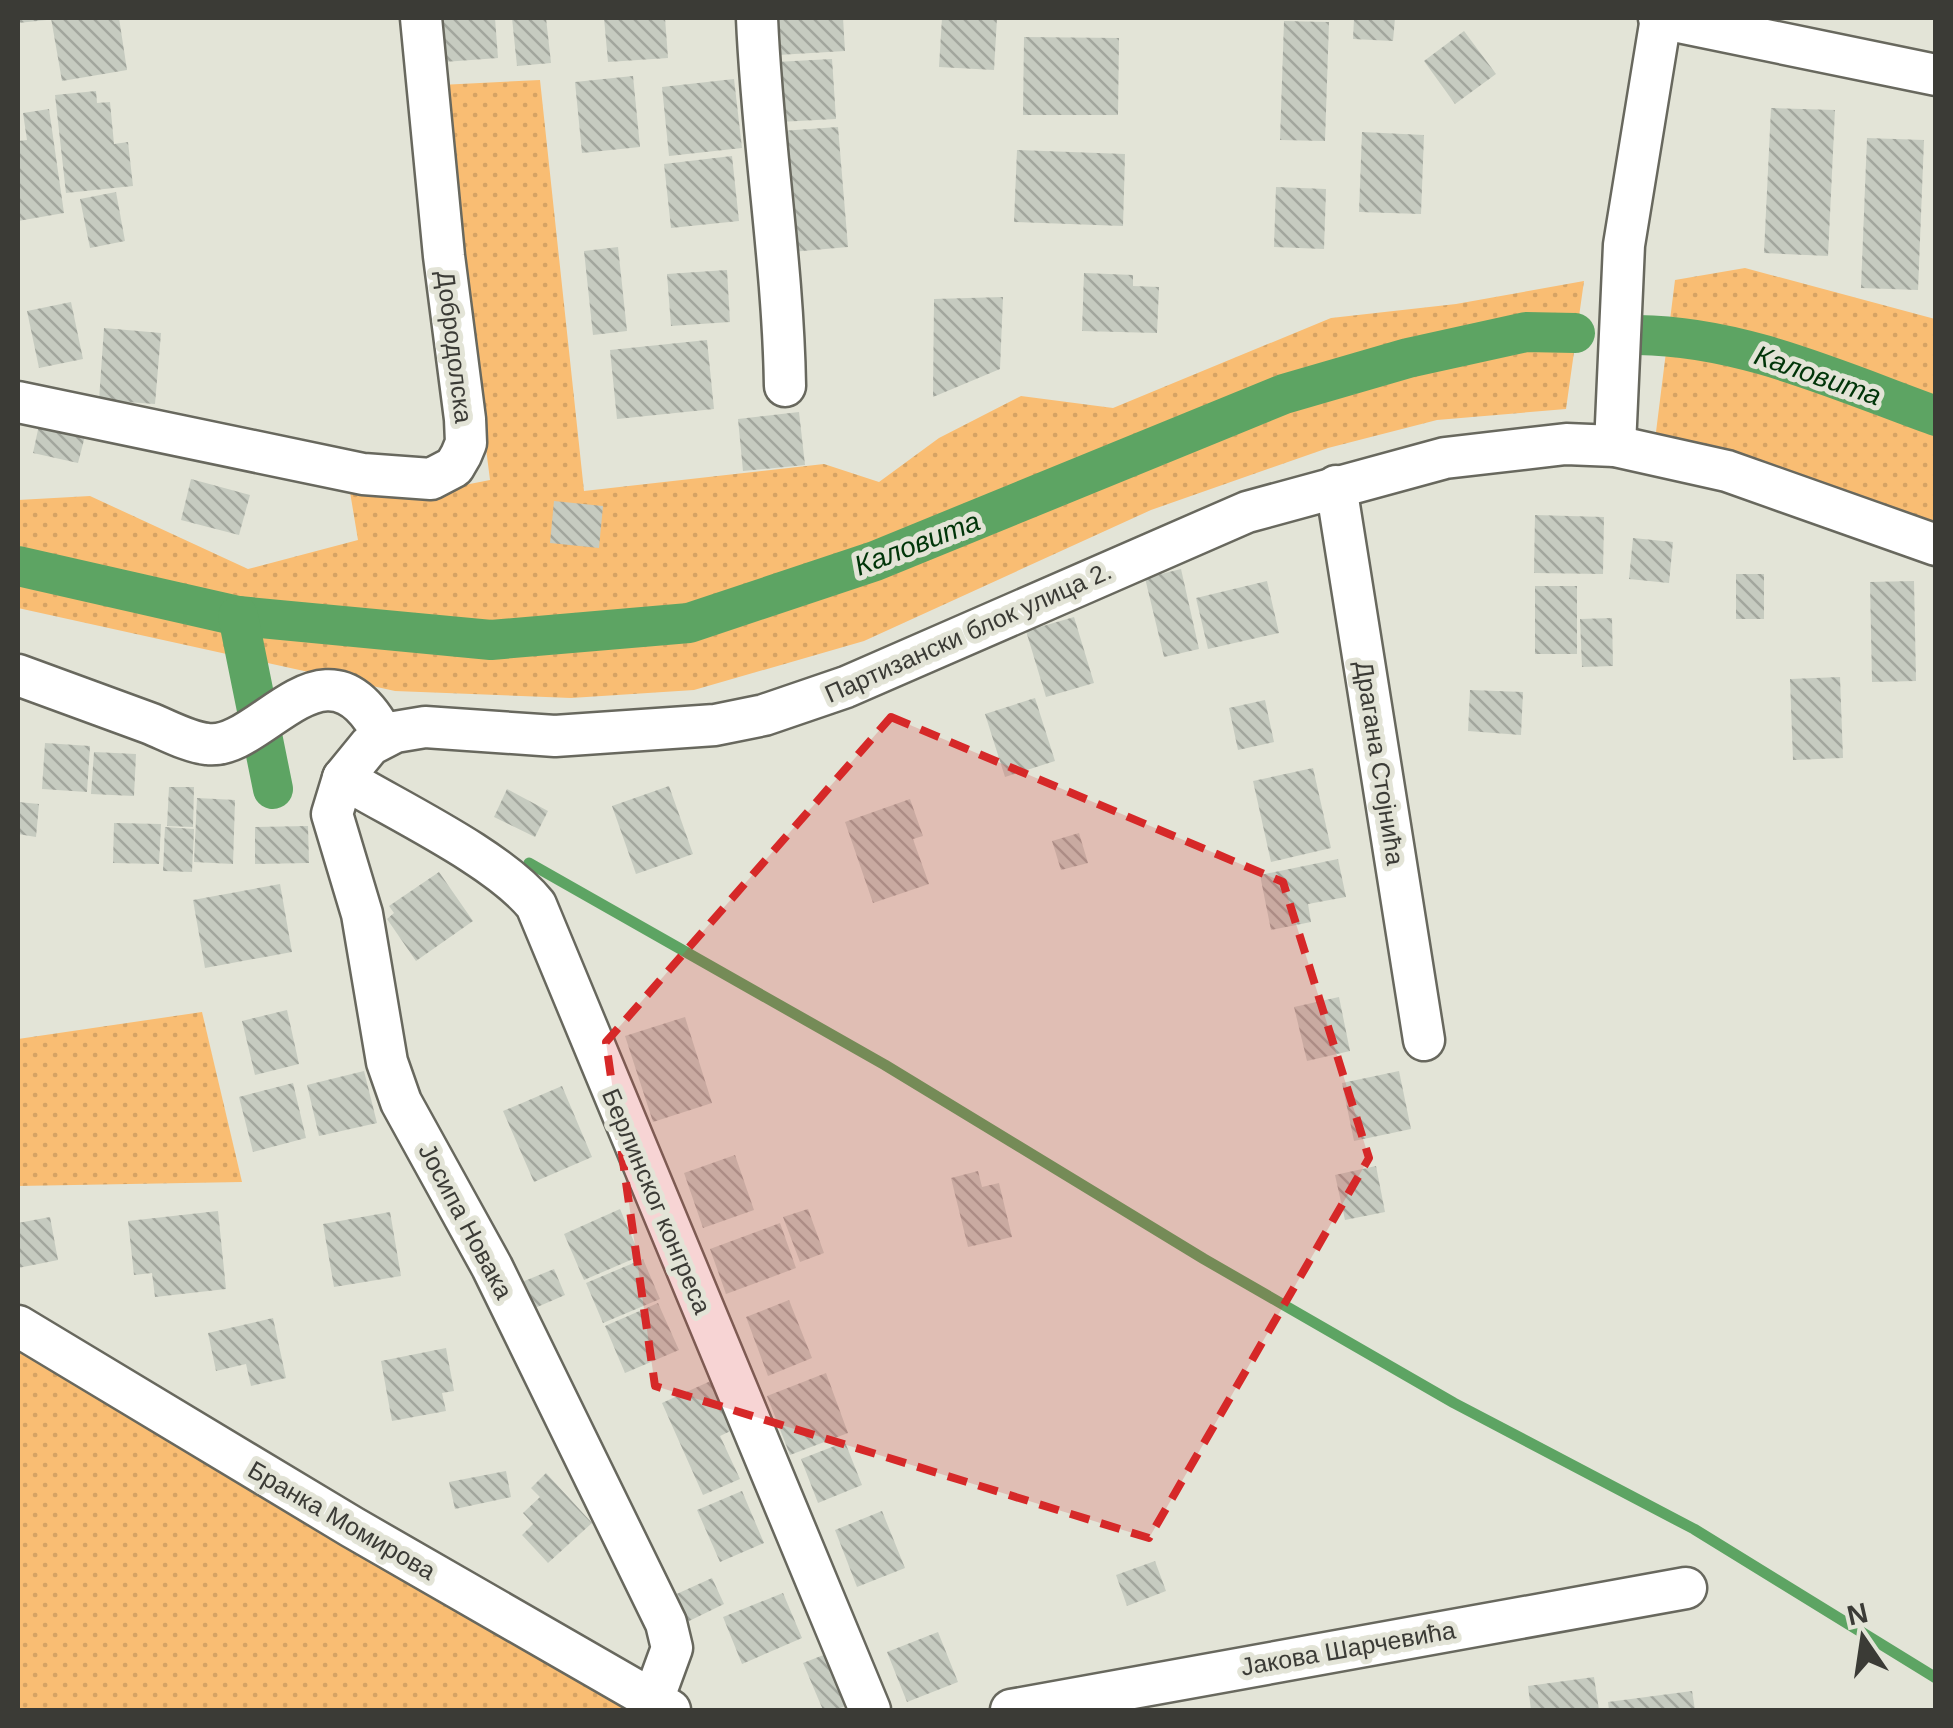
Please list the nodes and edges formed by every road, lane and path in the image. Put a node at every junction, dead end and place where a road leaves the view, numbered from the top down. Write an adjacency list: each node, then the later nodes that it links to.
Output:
1 (422, 18): 6 (street, Добродолска)
2 (758, 18): 5 (street)
3 (1660, 18): 4 (street); 7 (street)
4 (1936, 76)
5 (786, 386)
6 (18, 402)
7 (1616, 446): 8 (street, Партизански блок улица 2.); 9 (street, Партизански блок улица 2.)
8 (1336, 486): 11 (street, Партизански блок улица 2.); 13 (street, Драгана Стојнића)
9 (1936, 545)
10 (18, 675): 11 (street)
11 (384, 737): 12 (street)
12 (343, 778): 16 (street, Јосипа Новака); 17 (street, Берлинског конгреса)
13 (1424, 1040)
14 (18, 1326): 16 (street, Бранка Момирова)
15 (1686, 1588): 18 (street, Јакова Шарчевића)
16 (661, 1705)
17 (870, 1710)
18 (1011, 1710)

